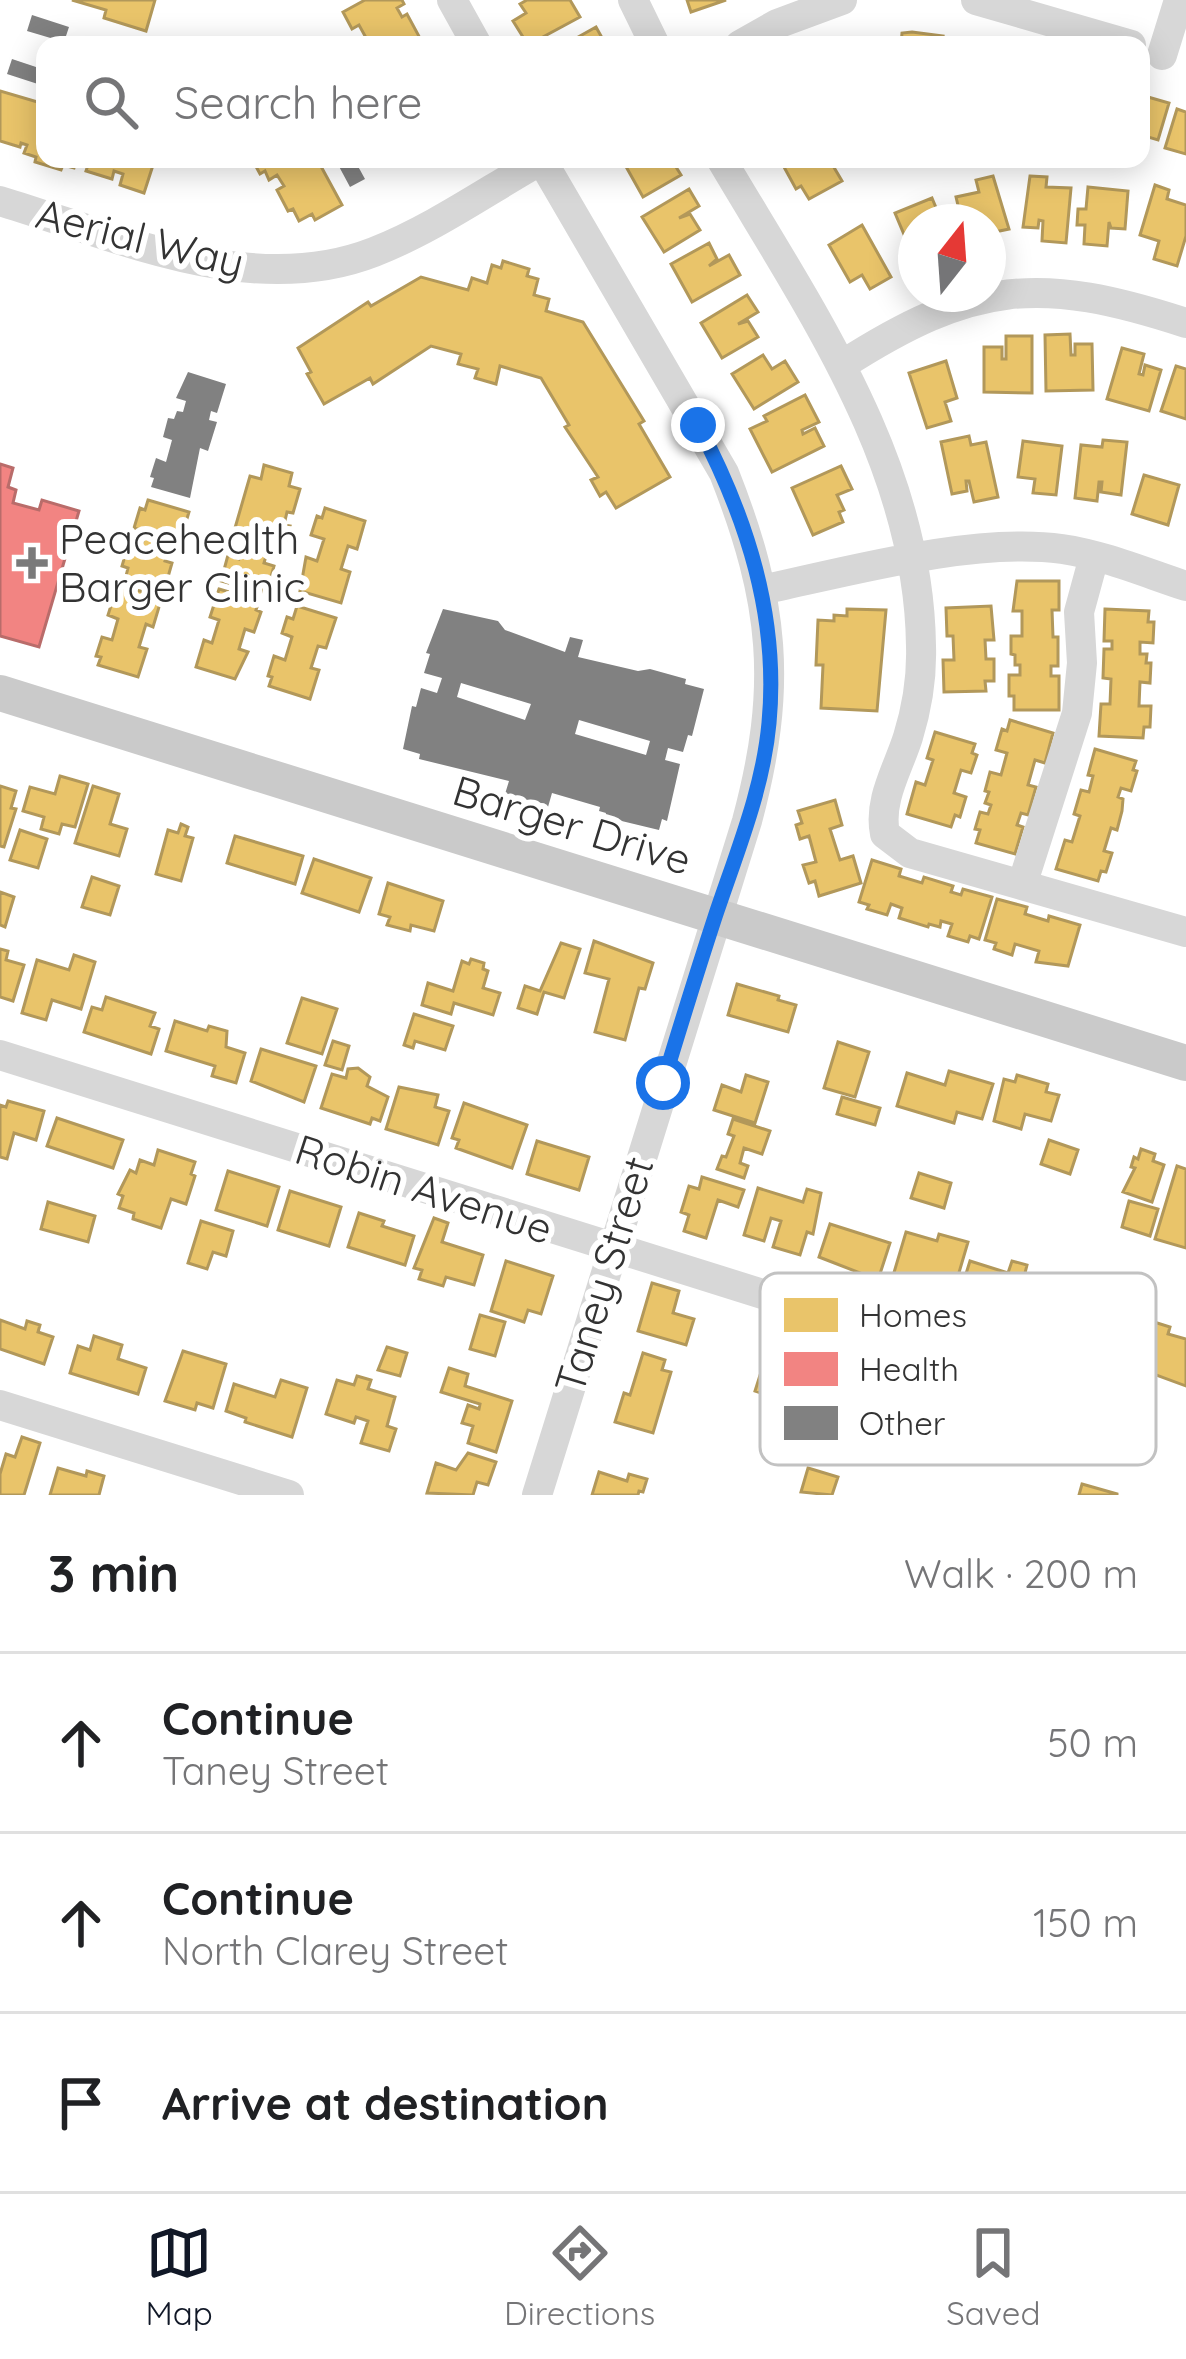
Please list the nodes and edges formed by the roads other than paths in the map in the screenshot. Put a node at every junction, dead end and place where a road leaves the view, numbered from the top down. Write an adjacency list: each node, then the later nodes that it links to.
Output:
1 (452, 0): 6 (street)
2 (633, 0): 7 (street)
3 (842, 0): 8 (street)
4 (976, 0): 9 (street)
5 (1179, 0): 10 (street)
6 (472, 36)
7 (651, 36)
8 (757, 36)
9 (1100, 36)
10 (1163, 55)
11 (526, 168): 14 (street, Aerial Way)
12 (547, 168): 20 (street, Taney Street)
13 (726, 168): 16 (street)
14 (0, 201)
15 (1186, 323): 16 (street)
16 (842, 364): 18 (street)
17 (1094, 557): 18 (street); 19 (street); 22 (street)
18 (912, 558): 20 (street); 22 (street)
19 (1186, 586)
20 (762, 590): 23 (street, Taney Street)
21 (0, 693): 23 (main road, Barger Drive)
22 (1023, 882): 24 (street)
23 (715, 917): 26 (main road, Barger Drive); 27 (street, Taney Street)
24 (1186, 932)
25 (0, 1054): 27 (street, Robin Avenue)
26 (1186, 1064)
27 (611, 1249): 28 (street, Robin Avenue); 31 (street, Taney Street)
28 (760, 1295)
29 (0, 1405): 30 (street)
30 (289, 1495)
31 (537, 1495)

